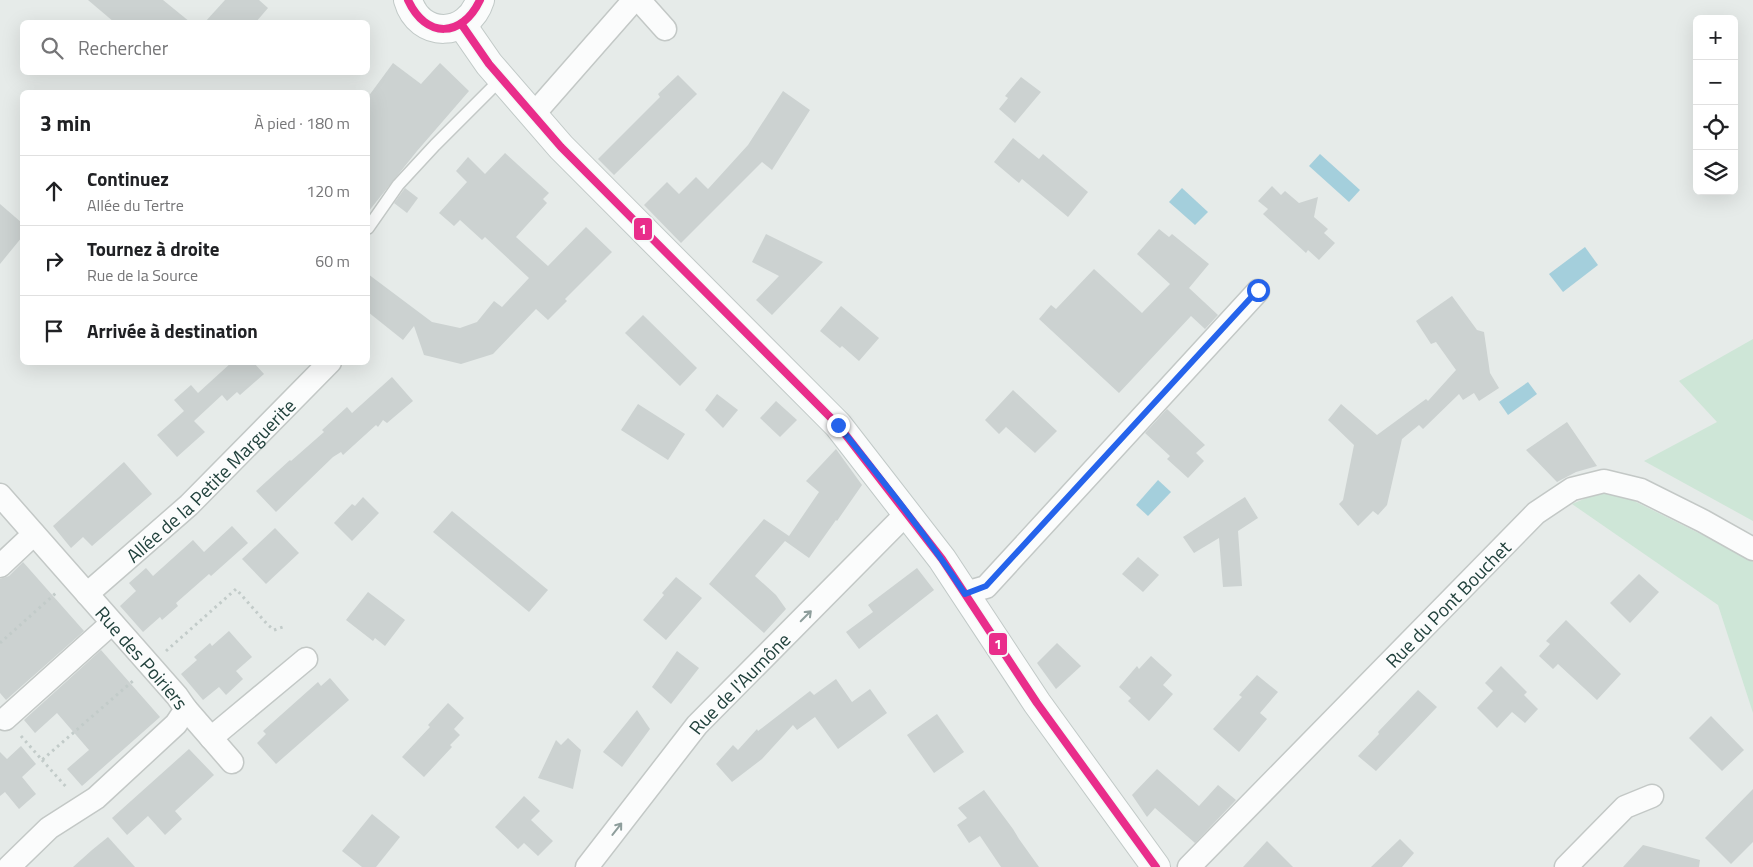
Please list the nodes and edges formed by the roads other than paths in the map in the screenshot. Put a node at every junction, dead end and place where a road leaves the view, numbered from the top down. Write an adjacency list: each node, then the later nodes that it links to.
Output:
1 (408, 0): 5 (main road)
2 (480, 0): 5 (main road)
3 (634, 0): 8 (street)
4 (639, 0): 6 (street)
5 (462, 25): 7 (main road)
6 (665, 29)
7 (501, 79): 8 (main road); 9 (lane)
8 (532, 115): 13 (main road)
9 (370, 225)
10 (1258, 290): 18 (street)
11 (327, 365): 17 (street, Allée de la Petite Marguerite)
12 (0, 495): 14 (street, Rue des Poiriers)
13 (908, 513): 18 (main road); 27 (street, Rue de l'Aumône, one-way to 13)
14 (34, 534): 16 (street); 17 (street, Rue des Poiriers)
15 (1753, 549): 29 (street, Rue du Pont Bouchet)
16 (0, 566)
17 (80, 586): 19 (street, Rue des Poiriers)
18 (965, 594): 28 (main road)
19 (112, 623): 21 (street, Rue des Poiriers); 22 (street)
20 (306, 659): 23 (street)
21 (186, 709): 23 (street); 26 (street, Rue des Poiriers)
22 (5, 719)
23 (211, 738): 24 (street)
24 (232, 762)
25 (1652, 796): 30 (street)
26 (9, 867)
27 (587, 867)
28 (1156, 867)
29 (1189, 867)
30 (1566, 867)

